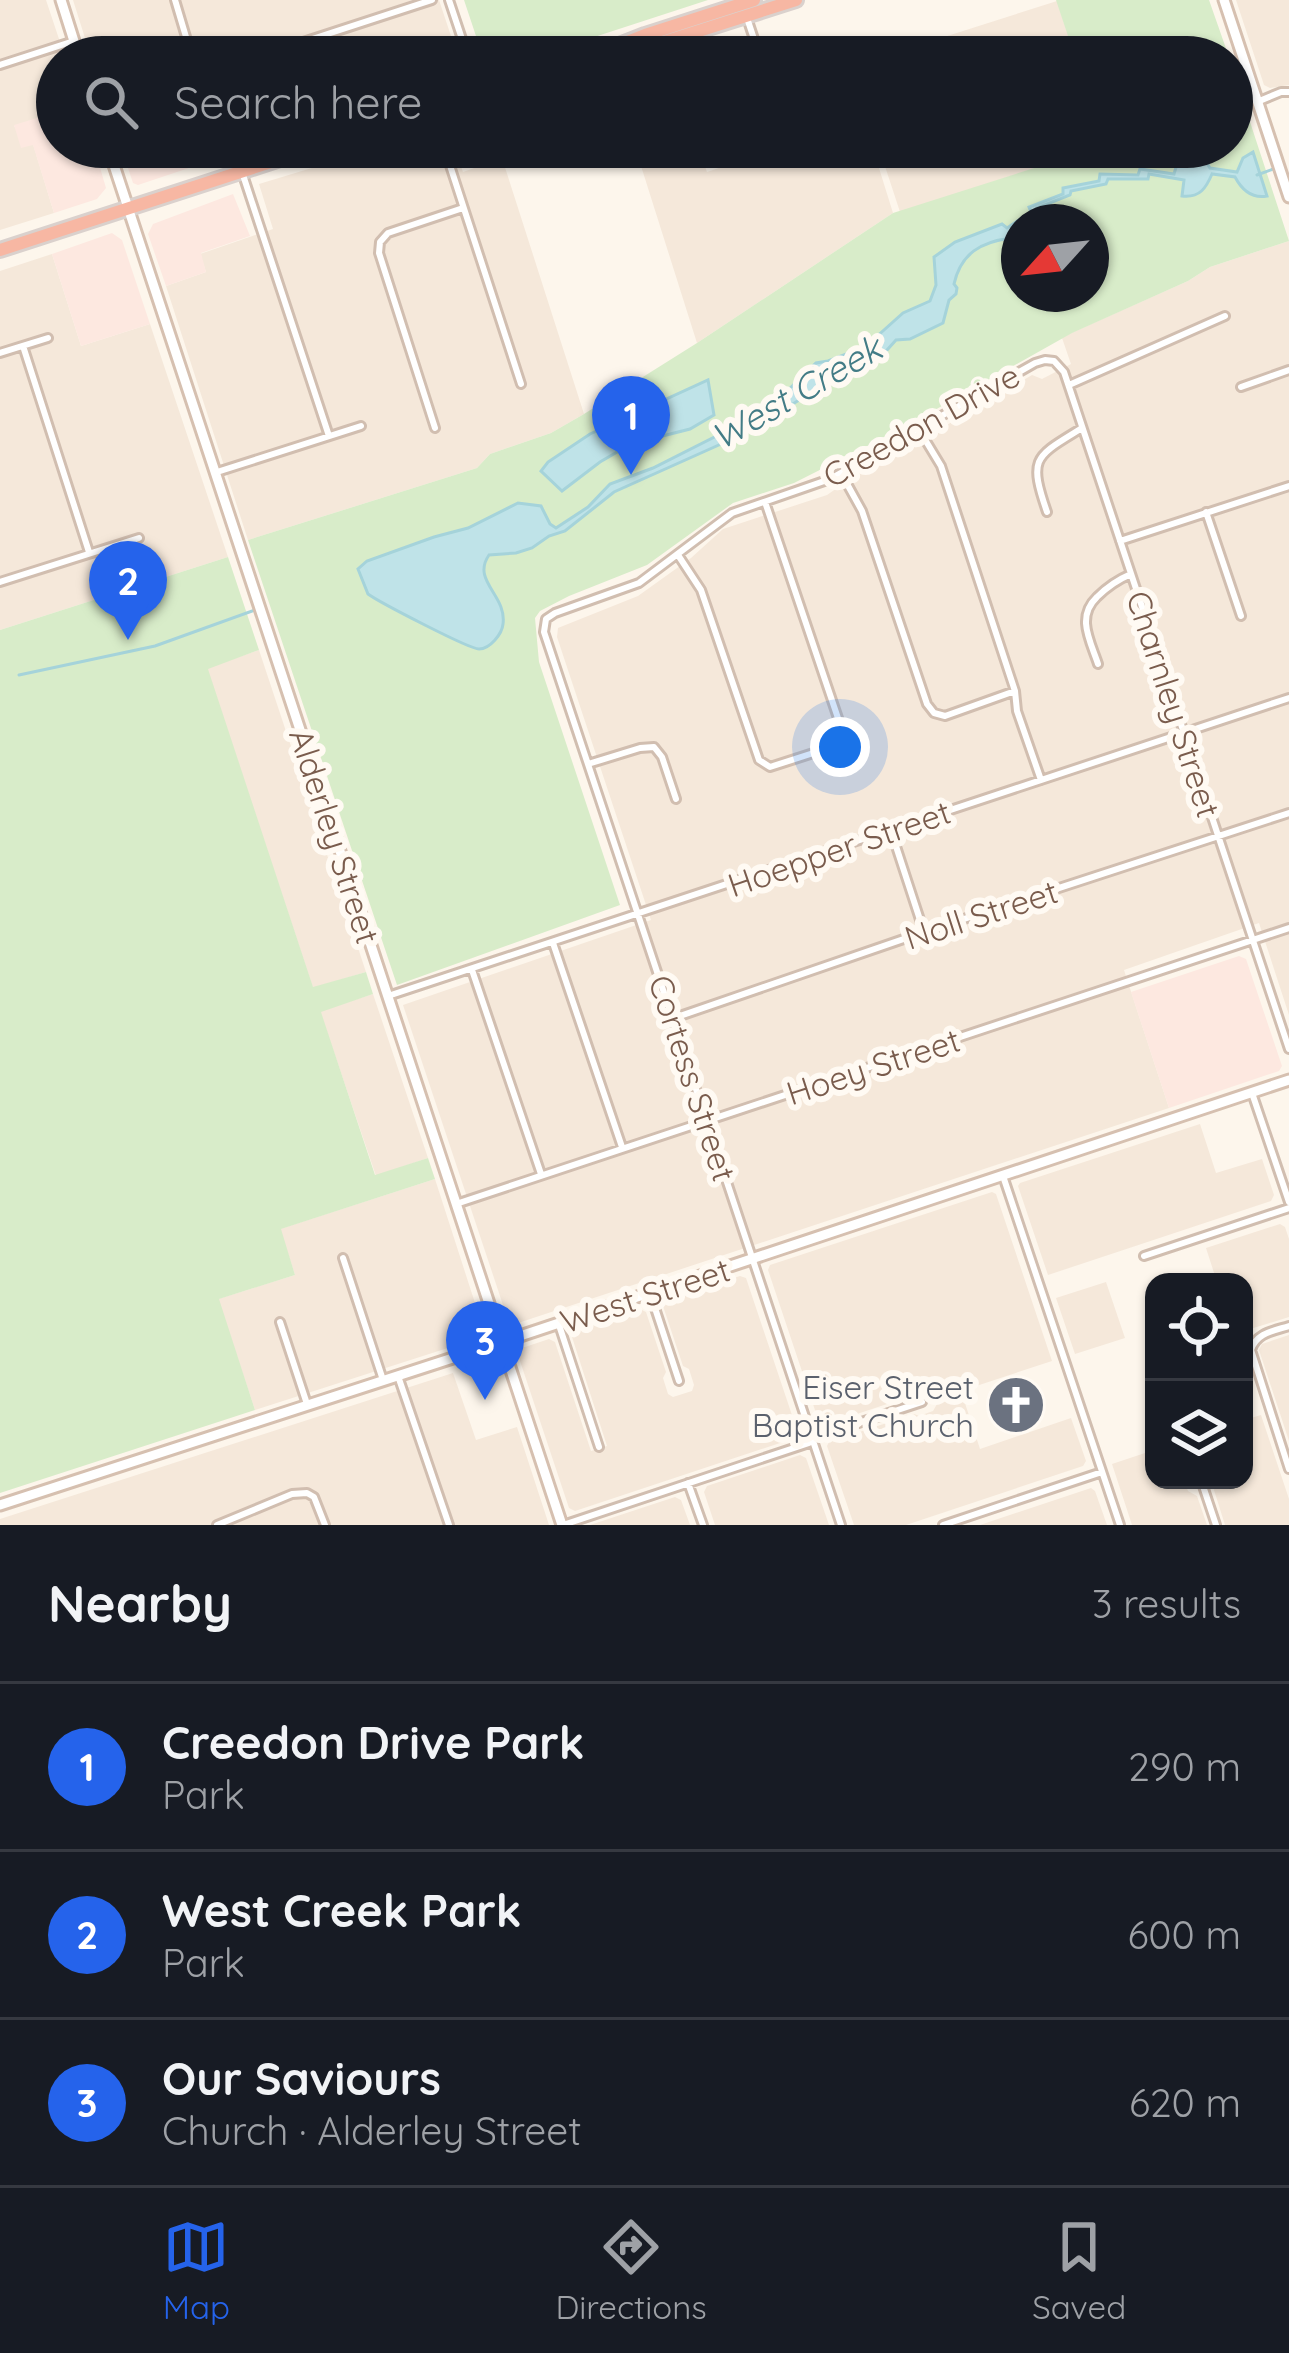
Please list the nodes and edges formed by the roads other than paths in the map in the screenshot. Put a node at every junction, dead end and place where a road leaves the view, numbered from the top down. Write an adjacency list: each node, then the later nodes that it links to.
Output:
1 (61, 0): 8 (main road)
2 (175, 0): 9 (street)
3 (432, 0): 10 (street)
4 (448, 0): 11 (street)
5 (796, 0): 7 (highway)
6 (1224, 0): 14 (main road)
7 (748, 7): 12 (highway); 13 (highway)
8 (72, 36)
9 (186, 36)
10 (321, 36)
11 (460, 36)
12 (642, 36)
13 (678, 36)
14 (1236, 36)
15 (36, 53): 16 (street)
16 (0, 65)
17 (1253, 90): 19 (main road)
18 (1289, 93): 19 (street)
19 (1257, 102): 24 (main road)
20 (115, 168): 26 (main road, Alderley Street)
21 (254, 168): 23 (highway)
22 (451, 168): 25 (street)
23 (242, 172): 26 (highway); 41 (street)
24 (1287, 192)
25 (463, 208): 34 (street); 38 (street)
26 (128, 209): 27 (highway); 42 (main road, Alderley Street)
27 (0, 250)
28 (1225, 316): 35 (street)
29 (47, 338): 30 (street)
30 (22, 346): 31 (street); 50 (street)
31 (0, 353)
32 (1054, 361): 35 (street, Charnley Street); 39 (street, Creedon Drive)
33 (1289, 370): 36 (street)
34 (521, 384)
35 (1068, 385): 40 (street, Charnley Street)
36 (1241, 387)
37 (361, 426): 41 (street)
38 (435, 428)
39 (918, 428): 43 (street, Creedon Drive); 57 (street)
40 (1082, 428): 46 (street); 49 (street, Charnley Street)
41 (329, 436): 42 (street)
42 (213, 473): 72 (main road, Alderley Street)
43 (841, 473): 45 (street, Creedon Drive); 57 (street)
44 (1289, 486): 47 (street)
45 (765, 502): 51 (street, Creedon Drive); 51 (street)
46 (1046, 512)
47 (1206, 512): 49 (street); 54 (street)
48 (139, 538): 50 (street)
49 (1120, 541): 52 (street, Charnley Street)
50 (89, 552): 53 (street)
51 (678, 555): 55 (street, Creedon Drive)
52 (1131, 574): 56 (street); 59 (street, Charnley Street)
53 (0, 583)
54 (1240, 616)
55 (544, 632): 60 (street, Cortess Street)
56 (1098, 664)
57 (1015, 691): 61 (street)
58 (1289, 698): 59 (street, Hoepper Street)
59 (1183, 734): 61 (street, Hoepper Street); 65 (street, Charnley Street)
60 (588, 764): 62 (street); 66 (street, Cortess Street)
61 (1041, 780): 64 (street, Hoepper Street)
62 (676, 799)
63 (1289, 813): 65 (street, Noll Street)
64 (890, 831): 66 (street, Hoepper Street); 68 (street)
65 (1218, 836): 68 (street, Noll Street); 69 (street, Charnley Street)
66 (638, 915): 70 (street, Hoepper Street); 73 (street, Cortess Street)
67 (1289, 928): 69 (street, Hoey Street)
68 (924, 932): 73 (street, Noll Street)
69 (1253, 940): 74 (street, Charnley Street); 77 (street, Hoey Street)
70 (553, 943): 71 (street, Hoepper Street); 78 (street)
71 (472, 970): 72 (street, Hoepper Street); 79 (street)
72 (388, 996): 81 (main road, Alderley Street)
73 (674, 1018): 77 (street, Cortess Street)
74 (1289, 1049)
75 (1289, 1080): 76 (main road, West Street)
76 (1252, 1093): 80 (main road, West Street); 82 (street)
77 (707, 1121): 78 (street, Hoey Street); 85 (street, Cortess Street)
78 (622, 1147): 79 (street, Hoey Street)
79 (541, 1174): 81 (street, Hoey Street)
80 (1003, 1175): 85 (main road, West Street); 99 (street)
81 (456, 1204): 90 (main road, Alderley Street)
82 (1289, 1205): 83 (street)
83 (1144, 1256)
84 (344, 1258): 92 (street)
85 (752, 1259): 86 (main road, West Street); 96 (street, Cortess Street)
86 (650, 1293): 88 (main road, West Street); 93 (street)
87 (280, 1322): 95 (street)
88 (559, 1324): 90 (main road, West Street); 97 (street)
89 (1289, 1326): 98 (street)
90 (502, 1342): 91 (main road, West Street); 106 (main road, Alderley Street)
91 (398, 1376): 92 (main road, West Street); 105 (street)
92 (383, 1381): 95 (main road, West Street)
93 (679, 1381)
94 (922, 1402): 96 (street)
95 (307, 1405): 102 (main road, West Street)
96 (813, 1440): 100 (street); 108 (street, Cortess Street)
97 (599, 1447)
98 (1289, 1468)
99 (1102, 1472): 109 (street); 110 (street)
100 (688, 1483): 106 (street); 107 (street)
101 (1204, 1489): 111 (street)
102 (0, 1505)
103 (217, 1525): 104 (street)
104 (325, 1525)
105 (449, 1525)
106 (563, 1525)
107 (703, 1525)
108 (841, 1525)
109 (943, 1525)
110 (1120, 1525)
111 (1216, 1525)

